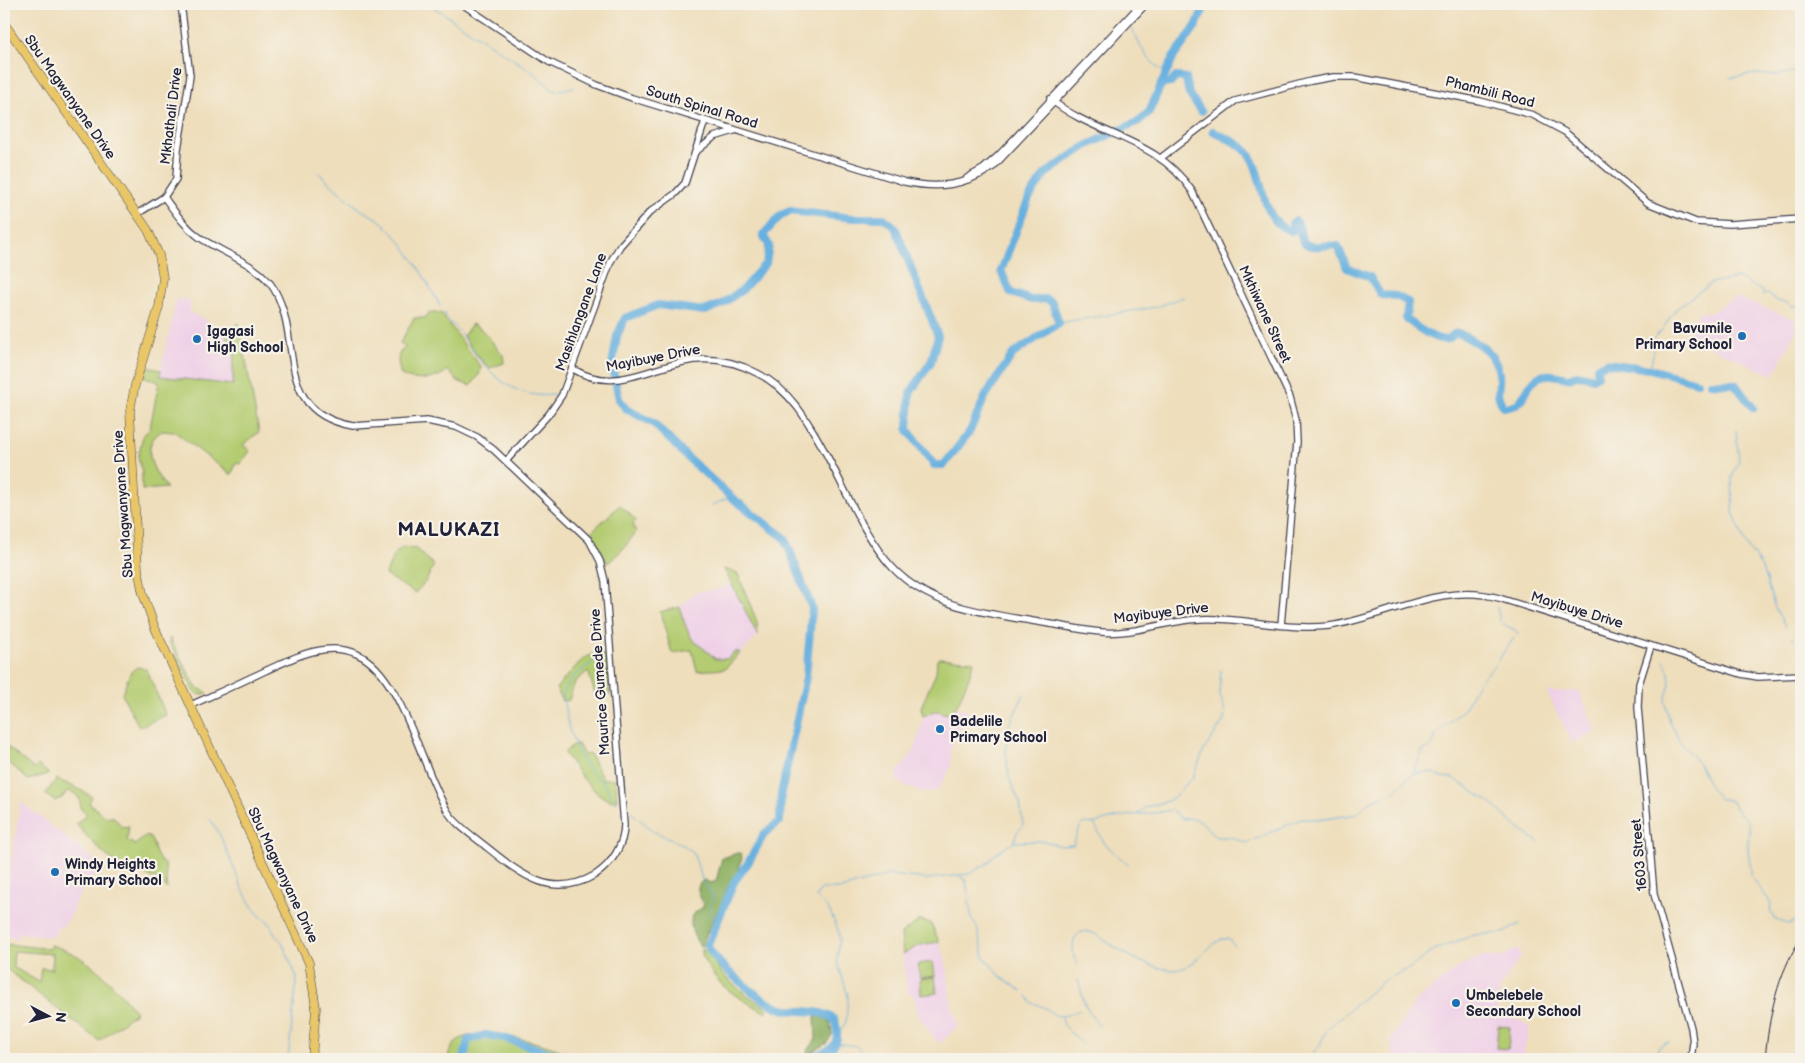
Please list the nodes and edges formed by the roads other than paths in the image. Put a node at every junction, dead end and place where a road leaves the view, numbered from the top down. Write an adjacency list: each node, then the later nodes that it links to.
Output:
1 (181, 4): 11 (street, Mkhathali Drive)
2 (462, 4): 7 (street, South Spinal Road)
3 (1140, 4): 6 (street, South Spinal Road)
4 (1146, 4): 6 (street, South Spinal Road)
5 (4, 23): 12 (main road, Sbu Magwanyane Drive)
6 (1052, 101): 8 (street, South Spinal Road); 10 (street, Mkhiwane Street)
7 (705, 121): 8 (street, South Spinal Road); 9 (street, Masihlangane Lane)
8 (736, 131): 9 (street)
9 (695, 152): 14 (street, Masihlangane Lane)
10 (1162, 157): 13 (street, Phambili Road); 16 (street, Mkhiwane Street)
11 (164, 197): 12 (street, Mkhathali Drive); 15 (street, Maurice Gumede Drive)
12 (137, 214): 19 (main road, Sbu Magwanyane Drive)
13 (1801, 219)
14 (573, 369): 15 (street, Masihlangane Lane); 16 (street, Mayibuye Drive)
15 (506, 461): 19 (street, Maurice Gumede Drive)
16 (1281, 625): 17 (street, Mayibuye Drive)
17 (1651, 646): 18 (street, Mayibuye Drive); 21 (street, 1603 Street)
18 (1801, 675)
19 (191, 705): 20 (main road, Sbu Magwanyane Drive)
20 (312, 1059)
21 (1691, 1059)

